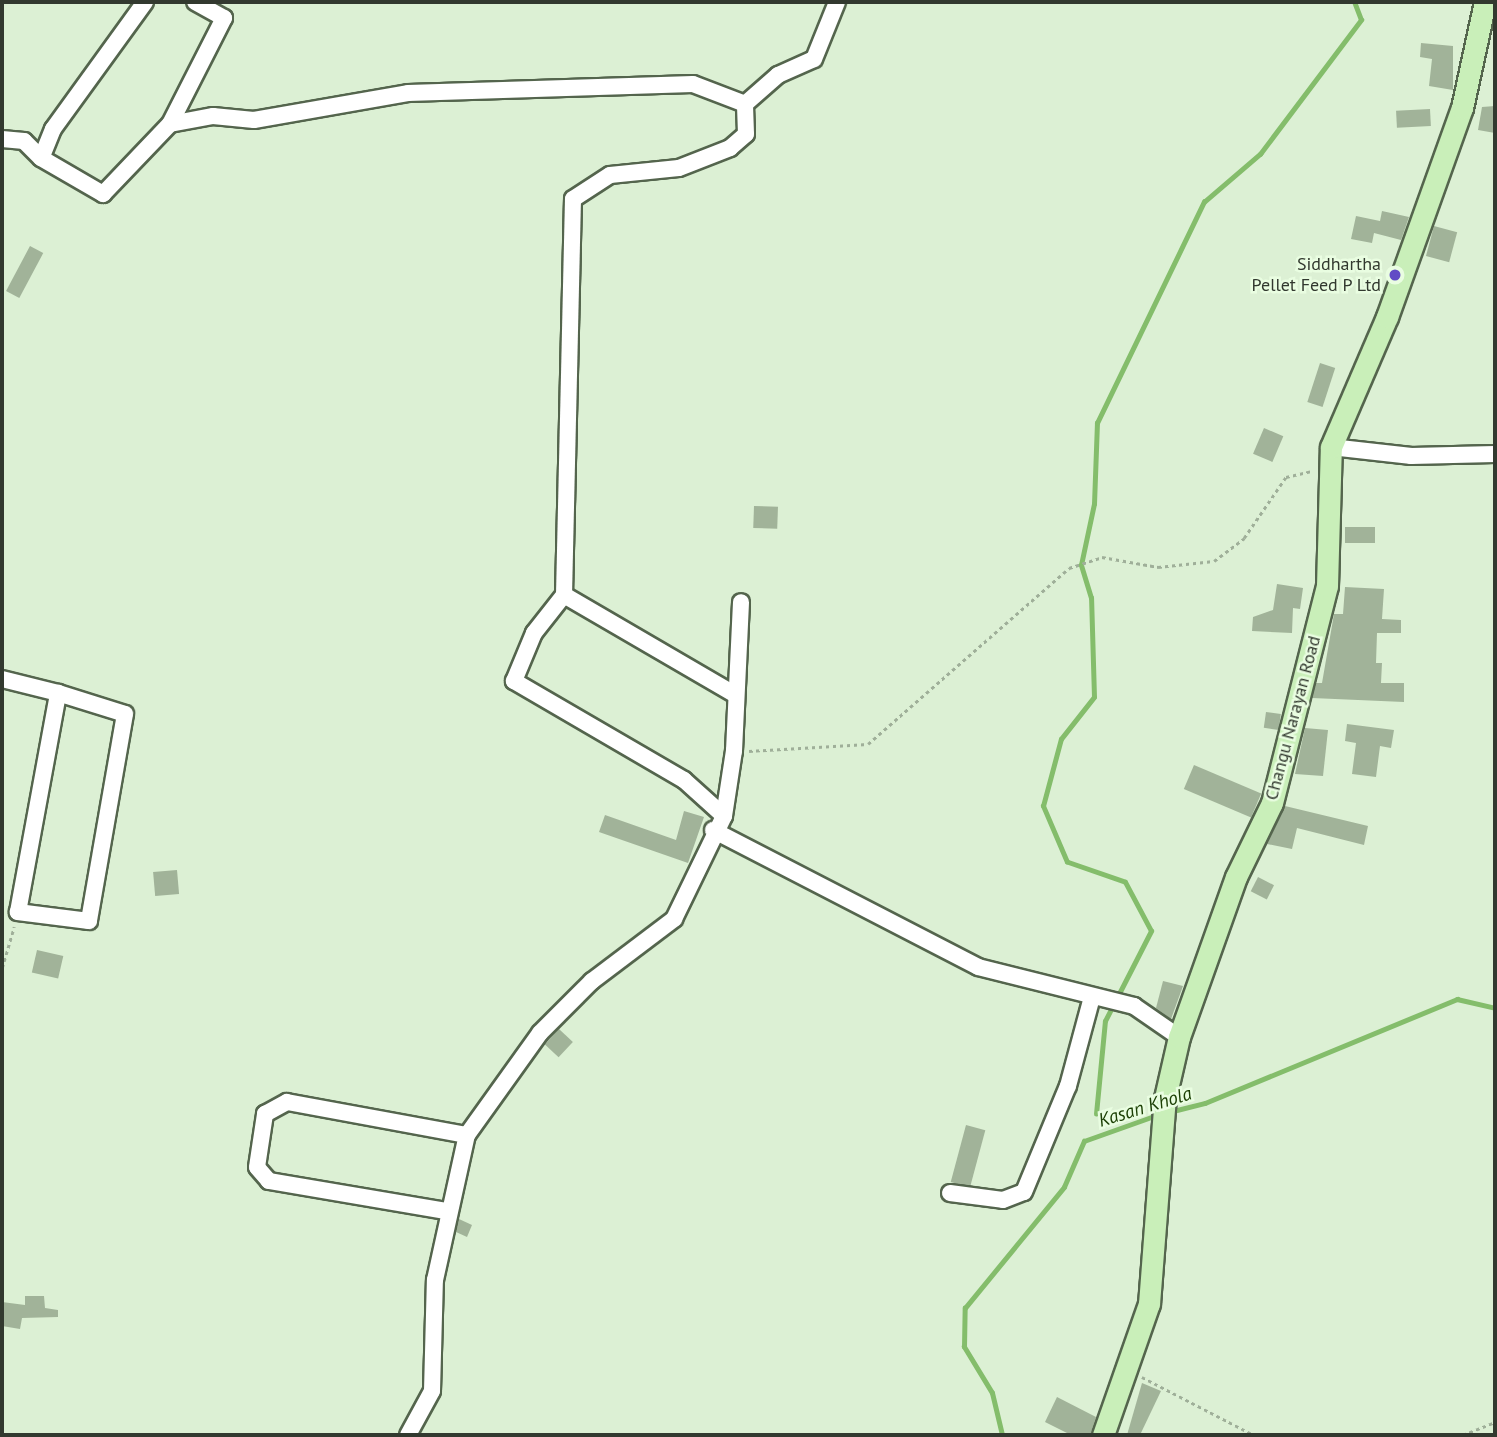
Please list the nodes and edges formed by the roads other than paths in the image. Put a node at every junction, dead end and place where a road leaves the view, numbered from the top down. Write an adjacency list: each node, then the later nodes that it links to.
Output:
1 (145, 2): 8 (street)
2 (195, 2): 6 (street)
3 (837, 2): 5 (street)
4 (1485, 2): 10 (main road)
5 (745, 104): 6 (street); 11 (street)
6 (170, 124): 8 (street)
7 (2, 139): 8 (street)
8 (41, 158)
9 (1495, 454): 10 (street)
10 (1329, 458): 19 (main road, Changu Narayan Road)
11 (564, 595): 15 (street); 16 (street)
12 (741, 602): 15 (street)
13 (2, 680): 14 (street)
14 (58, 693): 14 (street)
15 (737, 695): 16 (street)
16 (724, 816): 17 (street)
17 (713, 830): 18 (street); 20 (street)
18 (1092, 997): 19 (street); 21 (street)
19 (1179, 1037): 24 (main road, Changu Narayan Road)
20 (467, 1135): 22 (street); 22 (street)
21 (950, 1193)
22 (446, 1211): 23 (street)
23 (408, 1435)
24 (1103, 1435)

